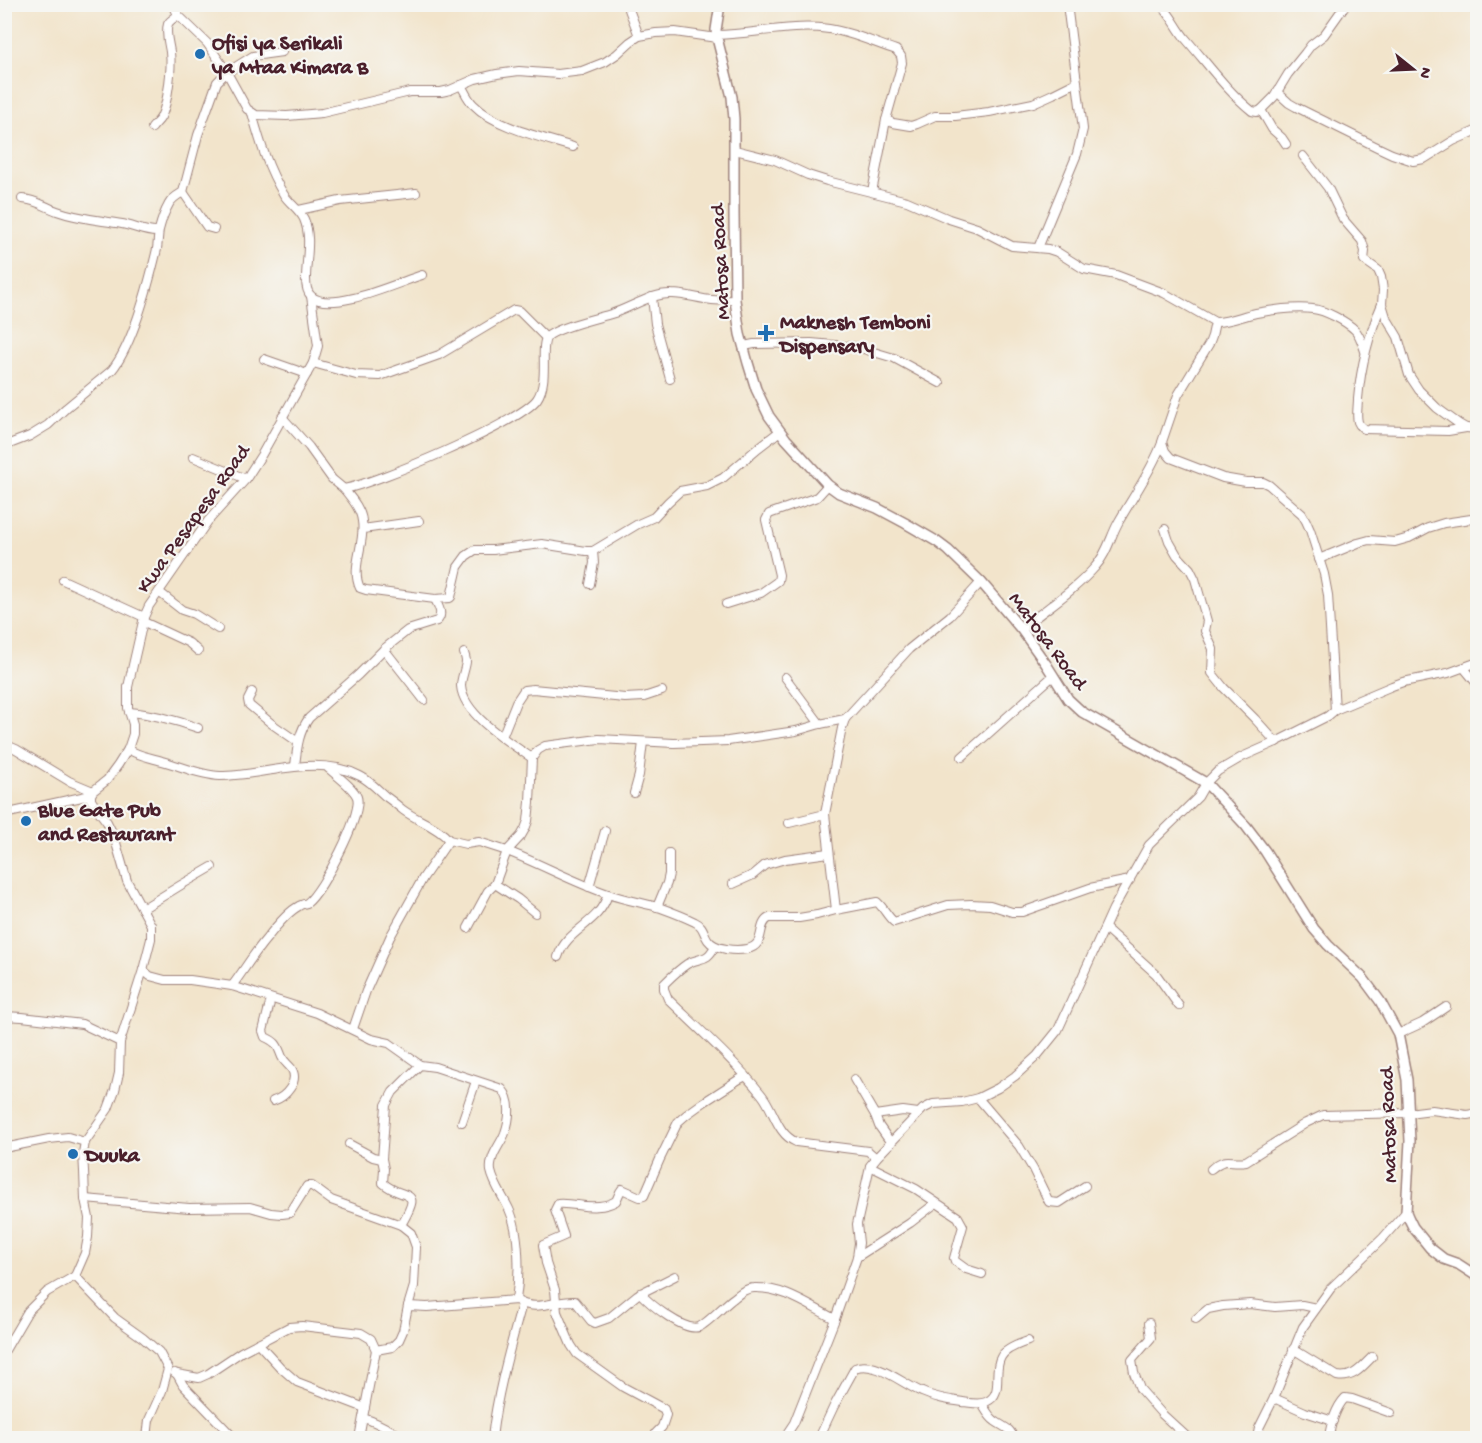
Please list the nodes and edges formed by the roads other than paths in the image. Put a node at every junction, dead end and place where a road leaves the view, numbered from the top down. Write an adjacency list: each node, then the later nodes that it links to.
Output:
1 (173, 4): 9 (street)
2 (627, 4): 11 (street)
3 (731, 4): 8 (street)
4 (1067, 4): 15 (street)
5 (1160, 4): 18 (street)
6 (1346, 4): 17 (street)
7 (1468, 4): 10 (street)
8 (720, 6): 12 (street, Matosa Road)
9 (178, 15): 14 (street); 21 (street)
10 (1478, 17)
11 (639, 36): 12 (street); 16 (street)
12 (717, 36): 20 (street); 25 (street, Matosa Road)
13 (282, 52): 14 (street)
14 (226, 73): 19 (street); 27 (street)
15 (1077, 82): 20 (street); 34 (street)
16 (461, 85): 19 (street); 24 (street)
17 (1277, 92): 18 (street); 22 (street)
18 (1261, 110): 23 (street)
19 (252, 113): 31 (street)
20 (886, 120): 28 (street)
21 (152, 128)
22 (1478, 130)
23 (1286, 144)
24 (573, 147)
25 (735, 150): 28 (street); 38 (street, Matosa Road)
26 (1303, 156): 39 (street)
27 (183, 192): 32 (street); 33 (street)
28 (872, 192): 34 (street)
29 (416, 193): 31 (street)
30 (22, 199): 33 (street)
31 (299, 210): 36 (street, Kwa Pesapesa Road)
32 (214, 229)
33 (158, 232): 54 (street)
34 (1038, 248): 40 (street)
35 (422, 275): 36 (street)
36 (311, 296): 45 (street, Kwa Pesapesa Road)
37 (652, 297): 38 (street); 41 (street); 47 (street)
38 (735, 300): 42 (street, Matosa Road)
39 (1382, 303): 43 (street); 50 (street)
40 (1215, 322): 43 (street); 53 (street)
41 (546, 338): 45 (street); 58 (street)
42 (744, 346): 48 (street); 52 (street, Matosa Road)
43 (1365, 351): 50 (street)
44 (264, 359): 46 (street)
45 (313, 363): 46 (street, Kwa Pesapesa Road)
46 (307, 374): 49 (street, Kwa Pesapesa Road)
47 (670, 380)
48 (940, 383)
49 (282, 417): 56 (street, Kwa Pesapesa Road); 58 (street)
50 (1466, 428): 51 (street)
51 (1478, 429)
52 (780, 431): 57 (street, Matosa Road); 63 (street)
53 (1162, 442): 64 (street); 73 (street)
54 (4, 446)
55 (193, 457): 56 (street)
56 (246, 479): 68 (street, Kwa Pesapesa Road)
57 (828, 485): 66 (street, Matosa Road); 70 (street)
58 (344, 489): 61 (street)
59 (1478, 518): 64 (street)
60 (419, 520): 61 (street)
61 (363, 529): 69 (street)
62 (1165, 529): 93 (street)
63 (593, 551): 67 (street); 69 (street)
64 (1319, 559): 85 (street)
65 (63, 580): 71 (street)
66 (981, 582): 73 (street, Matosa Road); 87 (street)
67 (590, 584)
68 (159, 592): 71 (street, Kwa Pesapesa Road); 72 (street)
69 (435, 599): 74 (street)
70 (726, 604)
71 (144, 619): 75 (street); 86 (street, Kwa Pesapesa Road)
72 (218, 629)
73 (1021, 629): 79 (street, Matosa Road)
74 (384, 649): 84 (street); 91 (street)
75 (198, 651)
76 (464, 653): 90 (street)
77 (1478, 662): 78 (street)
78 (1464, 668): 81 (street); 85 (street)
79 (1053, 676): 96 (street); 100 (street, Matosa Road)
80 (785, 677): 88 (street)
81 (1478, 685)
82 (662, 691): 90 (street)
83 (252, 692): 91 (street)
84 (424, 700)
85 (1335, 710): 93 (street)
86 (129, 712): 89 (street); 95 (street, Kwa Pesapesa Road)
87 (845, 719): 88 (street); 104 (street)
88 (820, 724): 92 (street)
89 (198, 728)
90 (502, 737): 97 (street)
91 (298, 742): 98 (street)
92 (643, 742): 97 (street); 102 (street)
93 (1276, 742): 100 (street)
94 (4, 744): 101 (street)
95 (128, 749): 98 (street); 101 (street, Kwa Pesapesa Road)
96 (962, 757)
97 (532, 758): 108 (street)
98 (295, 766): 99 (street)
99 (327, 767): 107 (street); 126 (street)
100 (1206, 783): 112 (street); 132 (street, Matosa Road)
101 (92, 793): 103 (street); 118 (street)
102 (634, 793)
103 (4, 814)
104 (825, 814): 105 (street); 110 (street)
105 (789, 823)
106 (605, 831): 115 (street)
107 (449, 840): 108 (street); 131 (street)
108 (507, 851): 113 (street); 115 (street)
109 (669, 853): 117 (street)
110 (829, 853): 114 (street); 119 (street)
111 (212, 867): 118 (street)
112 (1130, 880): 119 (street); 121 (street)
113 (495, 884): 120 (street); 122 (street)
114 (734, 884)
115 (588, 886): 116 (street)
116 (608, 894): 117 (street); 124 (street)
117 (657, 907): 123 (street)
118 (142, 909): 125 (street)
119 (836, 910): 123 (street)
120 (535, 914)
121 (1105, 927): 128 (street); 138 (street)
122 (468, 928)
123 (715, 946): 135 (street)
124 (558, 957)
125 (143, 970): 126 (street); 133 (street)
126 (232, 986): 127 (street)
127 (272, 999): 131 (street); 139 (street)
128 (1179, 1006)
129 (1446, 1007): 132 (street)
130 (4, 1016): 133 (street)
131 (353, 1029): 134 (street)
132 (1398, 1034): 141 (street, Matosa Road)
133 (120, 1042): 145 (street)
134 (420, 1065): 137 (street); 150 (street)
135 (746, 1076): 149 (street); 165 (street)
136 (854, 1079): 143 (street)
137 (476, 1082): 144 (street); 164 (street)
138 (978, 1098): 140 (street); 153 (street)
139 (273, 1101)
140 (918, 1113): 143 (street); 146 (street)
141 (1408, 1113): 142 (street); 152 (street); 156 (street, Matosa Road)
142 (1478, 1113)
143 (875, 1114): 146 (street)
144 (462, 1122)
145 (85, 1142): 148 (street); 154 (street)
146 (891, 1143): 149 (street)
147 (349, 1144): 150 (street)
148 (4, 1148)
149 (876, 1158): 151 (street)
150 (382, 1159): 157 (street)
151 (870, 1166): 155 (street); 158 (street)
152 (1211, 1169)
153 (1085, 1186)
154 (85, 1199): 157 (street); 160 (street)
155 (936, 1203): 158 (street); 159 (street)
156 (1406, 1212): 162 (street, Matosa Road); 167 (street)
157 (401, 1225): 166 (street)
158 (857, 1257): 168 (street)
159 (982, 1274)
160 (75, 1276): 171 (street); 178 (street)
161 (675, 1276): 163 (street)
162 (1478, 1277)
163 (640, 1293): 165 (street); 168 (street)
164 (519, 1302): 165 (street); 166 (street); 190 (street)
165 (556, 1304): 193 (street)
166 (408, 1306): 175 (street)
167 (1316, 1308): 169 (street); 174 (street)
168 (835, 1318): 194 (street)
169 (1196, 1319)
170 (1149, 1323): 197 (street)
171 (8, 1341): 176 (street)
172 (1028, 1341): 181 (street)
173 (258, 1342): 175 (street); 179 (street); 182 (street)
174 (1293, 1349): 177 (street); 180 (street)
175 (376, 1350): 182 (street)
176 (4, 1352)
177 (1372, 1357)
178 (168, 1369): 179 (street); 186 (street)
179 (177, 1374): 187 (street)
180 (1274, 1398): 185 (street); 198 (street)
181 (982, 1404): 195 (street); 196 (street)
182 (365, 1408): 184 (street)
183 (1391, 1413): 185 (street)
184 (363, 1419): 188 (street); 189 (street)
185 (1333, 1421): 199 (street)
186 (147, 1438)
187 (234, 1438)
188 (359, 1438)
189 (404, 1438)
190 (492, 1438)
191 (628, 1438): 192 (street)
192 (635, 1438)
193 (655, 1438)
194 (784, 1438)
195 (819, 1438)
196 (1013, 1438)
197 (1188, 1438)
198 (1257, 1438)
199 (1329, 1438)

